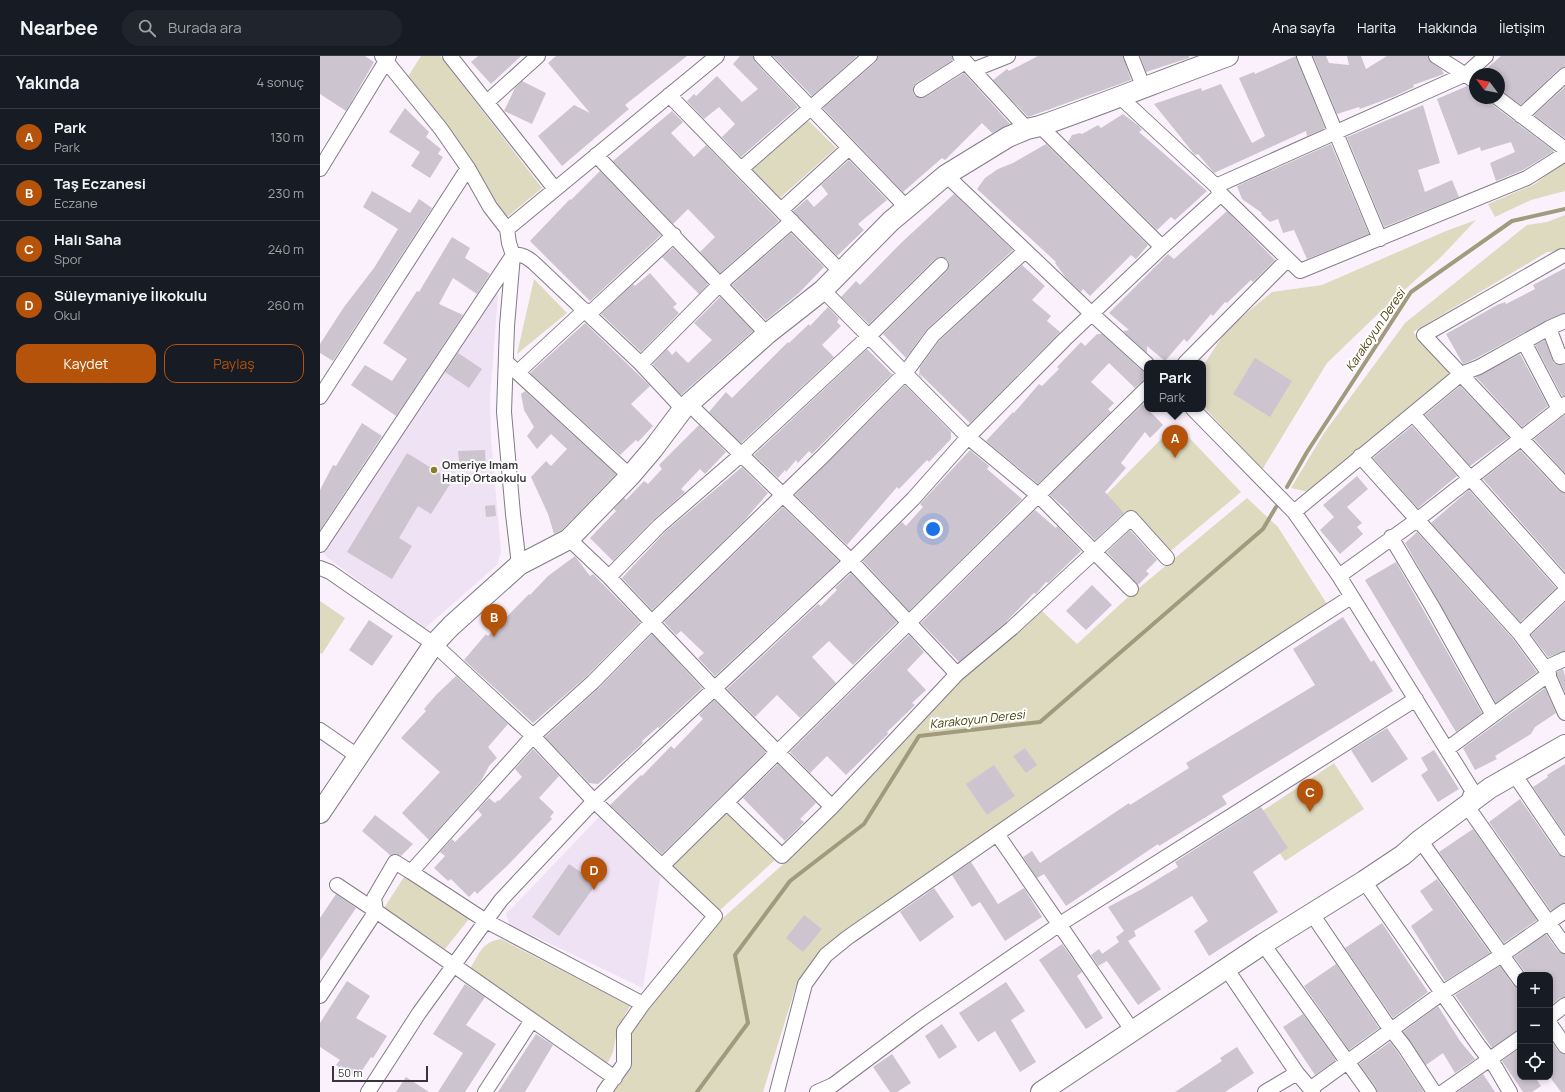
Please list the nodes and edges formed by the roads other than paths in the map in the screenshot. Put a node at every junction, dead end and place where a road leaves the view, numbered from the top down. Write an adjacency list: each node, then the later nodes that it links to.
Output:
1 (450, 56): 22 (street)
2 (538, 56): 22 (street)
3 (717, 56): 20 (street)
4 (761, 56): 24 (street)
5 (870, 56): 24 (street)
6 (1008, 56): 13 (street)
7 (1131, 56): 18 (street)
8 (1228, 56): 18 (street)
9 (1304, 56): 27 (street)
10 (1436, 56): 16 (street)
11 (1486, 56): 14 (street)
12 (386, 57): 32 (street); 33 (street)
13 (966, 63): 19 (street); 26 (street)
14 (1477, 68)
15 (1565, 75): 25 (street)
16 (1469, 77)
17 (1469, 78): 27 (street)
18 (1143, 86): 21 (street)
19 (921, 90)
20 (669, 95): 31 (street); 34 (street)
21 (1120, 98): 26 (street); 37 (street)
22 (487, 102): 36 (street)
23 (1505, 103): 25 (street)
24 (812, 108): 28 (street); 34 (street)
25 (1521, 116): 29 (street)
26 (1034, 128): 35 (street); 44 (street)
27 (1336, 131): 37 (street); 43 (street)
28 (849, 148): 38 (street); 39 (street)
29 (1565, 149)
30 (1565, 154): 43 (street)
31 (596, 155): 36 (street); 42 (street)
32 (468, 168): 41 (street); 69 (street)
33 (320, 169)
34 (741, 169): 39 (street)
35 (946, 175): 38 (street); 45 (street)
36 (555, 189): 41 (street)
37 (1218, 190): 44 (street); 48 (street)
38 (907, 208): 50 (street)
39 (781, 210): 40 (street)
40 (792, 221): 50 (street); 51 (street)
41 (507, 229): 46 (street)
42 (674, 235): 51 (street); 53 (street)
43 (1380, 239): 48 (street)
44 (1162, 247): 54 (street)
45 (1025, 252): 54 (street); 66 (street)
46 (513, 255): 53 (street); 63 (street); 87 (street)
47 (1562, 256): 67 (street)
48 (1287, 260): 61 (street)
49 (941, 265): 58 (street)
50 (841, 272): 52 (street)
51 (719, 285): 57 (street); 64 (street)
52 (823, 290): 57 (street); 58 (street)
53 (587, 312): 64 (street); 65 (street)
54 (1092, 314): 62 (street); 74 (street)
55 (1565, 321): 56 (street)
56 (1549, 328): 59 (street); 60 (street)
57 (767, 334): 71 (street)
58 (869, 336): 66 (street); 76 (street)
59 (1524, 342): 67 (street); 70 (street)
60 (1565, 356)
61 (1188, 360)
62 (1144, 361)
63 (506, 362): 65 (street); 91 (street)
64 (641, 364): 71 (street)
65 (518, 372): 78 (street)
66 (906, 372): 74 (street); 81 (street)
67 (1461, 374): 73 (street); 75 (street)
68 (1144, 391): 82 (street)
69 (320, 397)
70 (1562, 406): 75 (street)
71 (686, 407): 76 (street); 78 (street)
72 (1196, 412): 83 (street)
73 (1413, 414): 77 (street); 79 (street)
74 (968, 437): 82 (street); 90 (street)
75 (1521, 439): 79 (street); 80 (street)
76 (742, 454): 81 (street); 94 (street)
77 (1360, 456): 83 (street); 84 (street)
78 (630, 476): 86 (street)
79 (1471, 478): 84 (street); 95 (street)
80 (1565, 485)
81 (783, 495): 90 (street); 99 (street)
82 (1038, 495): 88 (street); 100 (street)
83 (1294, 512): 93 (street)
84 (1417, 520): 85 (street); 101 (street)
85 (1391, 537): 93 (street); 109 (street)
86 (569, 539): 91 (street); 94 (street)
87 (320, 544)
88 (1094, 551): 89 (street); 96 (street); 105 (street)
89 (1167, 558)
90 (852, 561): 100 (street); 106 (street)
91 (519, 565): 102 (street)
92 (320, 568): 102 (street)
93 (1339, 576): 98 (street)
94 (609, 577): 99 (street)
95 (1565, 585)
96 (1131, 589)
97 (1565, 591): 101 (street)
98 (1352, 597): 107 (street); 122 (street)
99 (652, 622): 106 (street); 111 (street)
100 (908, 622): 105 (street); 114 (street)
101 (1520, 634): 104 (street)
102 (434, 644): 111 (street); 115 (street)
103 (1565, 659): 104 (street)
104 (1547, 671): 108 (street); 109 (street)
105 (957, 674): 120 (street)
106 (715, 689): 114 (street); 117 (street)
107 (1416, 699): 113 (street); 134 (street)
108 (1565, 713)
109 (1493, 715): 113 (street)
110 (320, 730): 115 (street)
111 (533, 736): 117 (street); 126 (street)
112 (1564, 746): 116 (street)
113 (1446, 749): 119 (street)
114 (778, 750): 118 (street); 120 (street)
115 (359, 757): 121 (street)
116 (1514, 774): 119 (street); 124 (street)
117 (594, 801): 125 (street); 132 (street)
118 (727, 803): 120 (street); 125 (street)
119 (1467, 806): 123 (street); 133 (street)
120 (832, 807)
121 (320, 813)
122 (997, 834): 134 (street); 160 (street)
123 (1420, 840): 127 (street); 137 (street)
124 (1565, 849)
125 (662, 866): 143 (street)
126 (411, 872): 129 (street); 132 (street)
127 (1364, 882): 131 (street); 141 (street)
128 (337, 885): 129 (street)
129 (376, 911): 138 (street); 142 (street)
130 (1565, 911): 133 (street)
131 (1312, 914): 135 (street); 147 (street)
132 (486, 921): 138 (street); 143 (street)
133 (1550, 923): 136 (street); 137 (street)
134 (1060, 924): 149 (street); 161 (street)
135 (1263, 944): 139 (street); 152 (street)
136 (1565, 946)
137 (1502, 955): 140 (street); 141 (street)
138 (454, 965): 146 (street); 157 (street)
139 (1226, 968): 149 (street); 154 (street)
140 (1517, 976)
141 (1442, 993): 147 (street); 153 (street)
142 (320, 996)
143 (643, 1004): 155 (street)
144 (1565, 1005): 145 (street)
145 (1553, 1015)
146 (532, 1020): 155 (street); 158 (street)
147 (1391, 1028): 152 (street); 165 (street)
148 (1553, 1028): 151 (street)
149 (1132, 1030): 162 (street)
150 (1517, 1040): 153 (street)
151 (1565, 1046)
152 (1347, 1061): 156 (street); 164 (street)
153 (1489, 1061): 166 (street); 167 (street)
154 (1297, 1073): 156 (street); 163 (street)
155 (615, 1078): 159 (street)
156 (1312, 1091)
157 (368, 1092)
158 (485, 1092)
159 (604, 1092)
160 (777, 1092)
161 (817, 1092)
162 (1041, 1092)
163 (1265, 1092)
164 (1368, 1092)
165 (1434, 1092)
166 (1443, 1092)
167 (1510, 1092)

